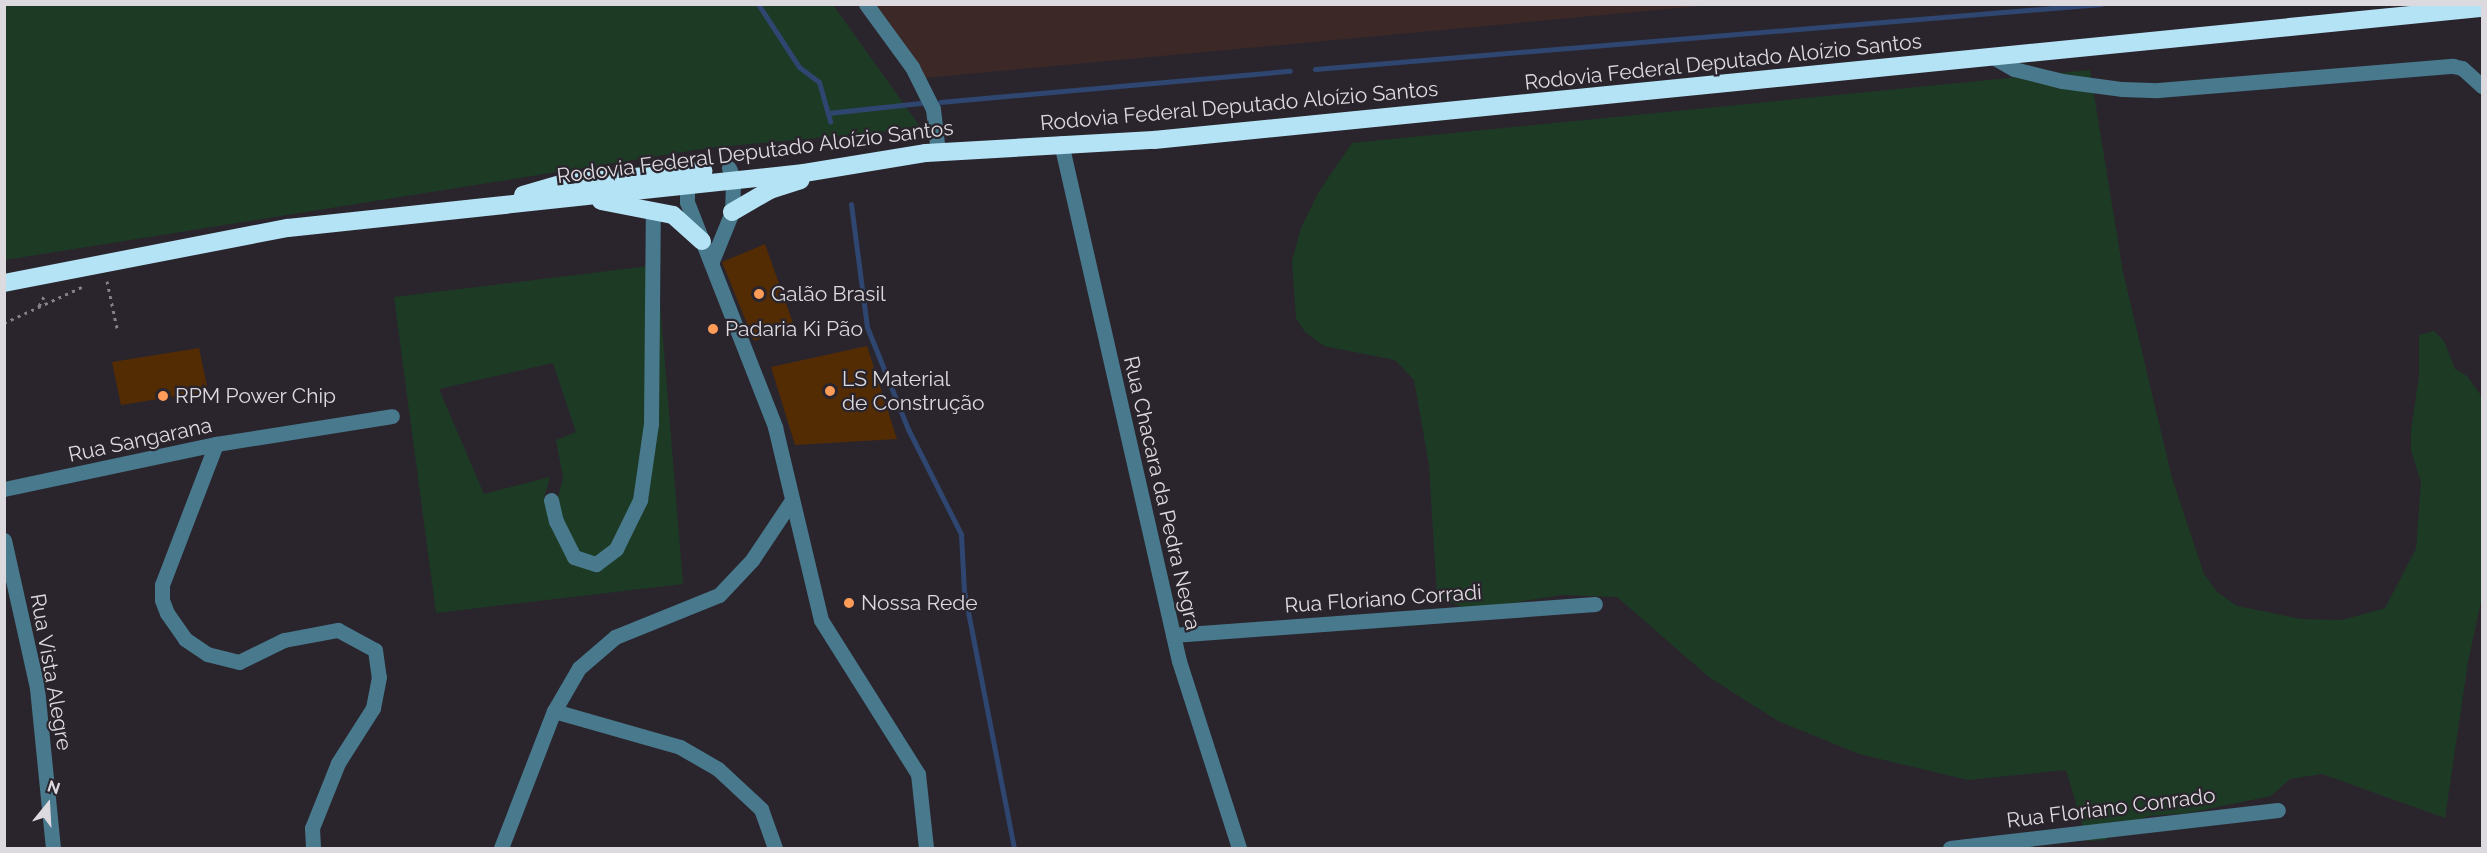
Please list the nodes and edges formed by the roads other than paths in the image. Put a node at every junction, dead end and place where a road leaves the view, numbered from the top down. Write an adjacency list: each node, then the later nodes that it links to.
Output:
1 (866, 4): 6 (street)
2 (2482, 8): 3 (highway, Rodovia Federal Deputado Aloízio Santos)
3 (1993, 57): 4 (street); 5 (highway, Rodovia Federal Deputado Aloízio Santos)
4 (2482, 86)
5 (1061, 144): 6 (highway, Rodovia Federal Deputado Aloízio Santos); 24 (street, Rua Chacara da Pedra Negra)
6 (932, 152): 7 (highway, Rodovia Federal Deputado Aloízio Santos); 8 (highway)
7 (835, 168): 8 (highway, Rodovia Federal Deputado Aloízio Santos); 13 (highway)
8 (731, 173): 9 (highway, Rodovia Federal Deputado Aloízio Santos); 13 (street)
9 (687, 178): 10 (highway, Rodovia Federal Deputado Aloízio Santos); 11 (highway); 14 (street)
10 (569, 197): 11 (highway, Rodovia Federal Deputado Aloízio Santos); 12 (highway)
11 (502, 204): 16 (highway, Rodovia Federal Deputado Aloízio Santos)
12 (652, 210): 14 (highway); 20 (street)
13 (732, 212): 15 (street)
14 (702, 241): 15 (street)
15 (712, 261): 21 (street)
16 (4, 283)
17 (392, 416): 18 (street, Rua Sangarana)
18 (216, 444): 19 (street, Rua Sangarana); 28 (street)
19 (4, 489)
20 (551, 500)
21 (792, 500): 25 (street); 31 (street)
22 (4, 540): 27 (street, Rua Vista Alegre)
23 (1595, 604): 24 (street, Rua Floriano Corradi)
24 (1173, 635): 32 (street, Rua Chacara da Pedra Negra)
25 (554, 711): 29 (street); 30 (street)
26 (2278, 810): 33 (street, Rua Floriano Conrado)
27 (52, 849)
28 (313, 849)
29 (501, 849)
30 (775, 849)
31 (926, 849)
32 (1239, 849)
33 (1950, 849)

